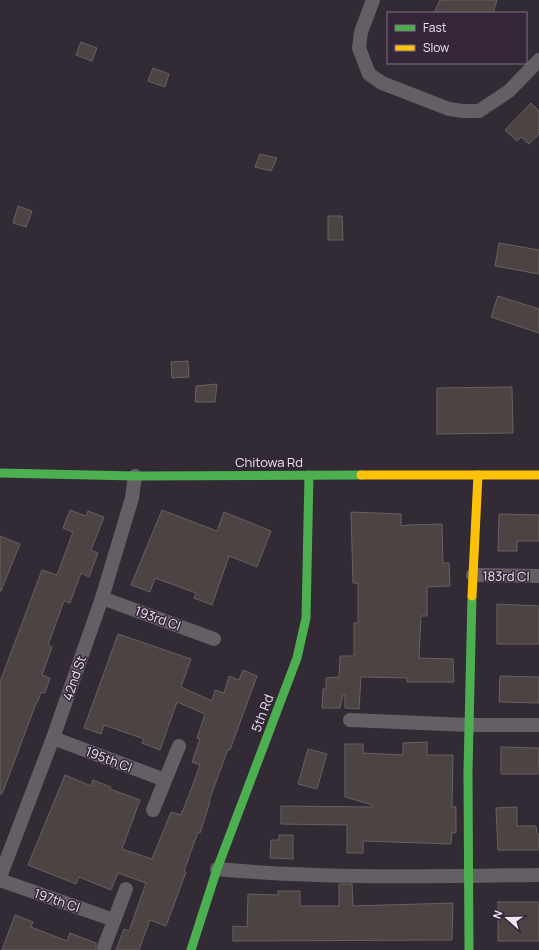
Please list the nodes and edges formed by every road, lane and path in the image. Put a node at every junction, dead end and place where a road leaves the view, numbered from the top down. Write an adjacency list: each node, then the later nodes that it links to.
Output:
1 (373, 0): 2 (street)
2 (539, 60)
3 (0, 473): 7 (street, Chitowa Rd)
4 (539, 474): 6 (street, Chitowa Rd)
5 (309, 475): 6 (street, Chitowa Rd); 7 (street, Chitowa Rd); 19 (street, 5th Rd)
6 (478, 475): 8 (street)
7 (135, 476): 10 (street, 42nd St)
8 (473, 575): 9 (street, 183rd Cl); 13 (street)
9 (539, 576)
10 (102, 598): 11 (street, 193rd Cl); 15 (street, 42nd St)
11 (214, 639)
12 (350, 720): 13 (street)
13 (469, 725): 14 (street); 21 (street)
14 (539, 725)
15 (53, 738): 17 (street, 195th Cl); 22 (street, 42nd St)
16 (179, 746): 17 (street)
17 (165, 780): 18 (street)
18 (153, 810)
19 (217, 869): 21 (street); 27 (street, 5th Rd)
20 (539, 875): 21 (street)
21 (467, 876): 28 (street)
22 (0, 877)
23 (0, 880): 25 (street, 197th Cl)
24 (126, 889): 25 (street)
25 (114, 920): 26 (street)
26 (104, 946)
27 (191, 950)
28 (469, 950)

